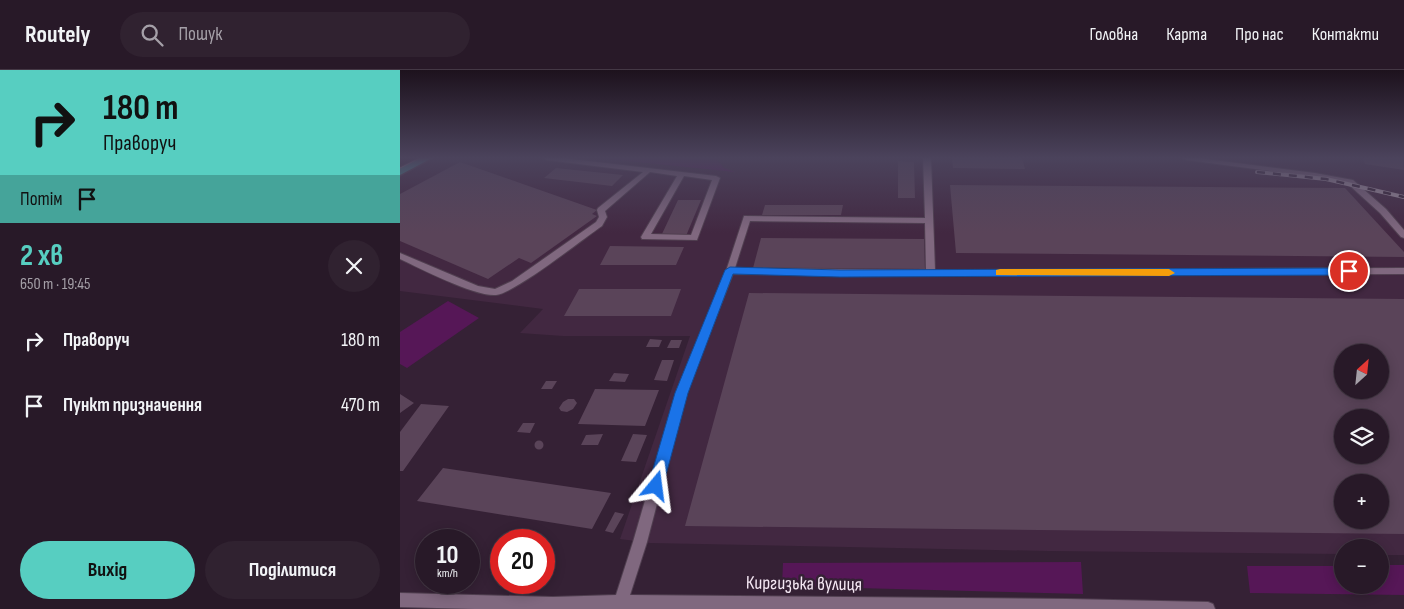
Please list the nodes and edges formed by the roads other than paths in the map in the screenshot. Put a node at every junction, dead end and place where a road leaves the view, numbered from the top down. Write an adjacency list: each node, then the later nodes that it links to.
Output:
1 (633, 183): 8 (street)
2 (677, 183): 3 (street)
3 (714, 183)
4 (927, 183): 6 (street)
5 (1351, 183): 7 (street)
6 (928, 221): 9 (street); 11 (street)
7 (1404, 235)
8 (400, 256)
9 (730, 270): 11 (street); 13 (street)
10 (1404, 271): 11 (street)
11 (931, 273)
12 (400, 600): 14 (street, Киргизька вулиця)
13 (621, 602): 14 (street, Киргизька вулиця); 15 (street, Киргизька вулиця)
14 (417, 605)
15 (733, 606): 16 (street, Киргизька вулиця)
16 (1067, 607): 17 (street, Киргизька вулиця)
17 (1208, 609)

